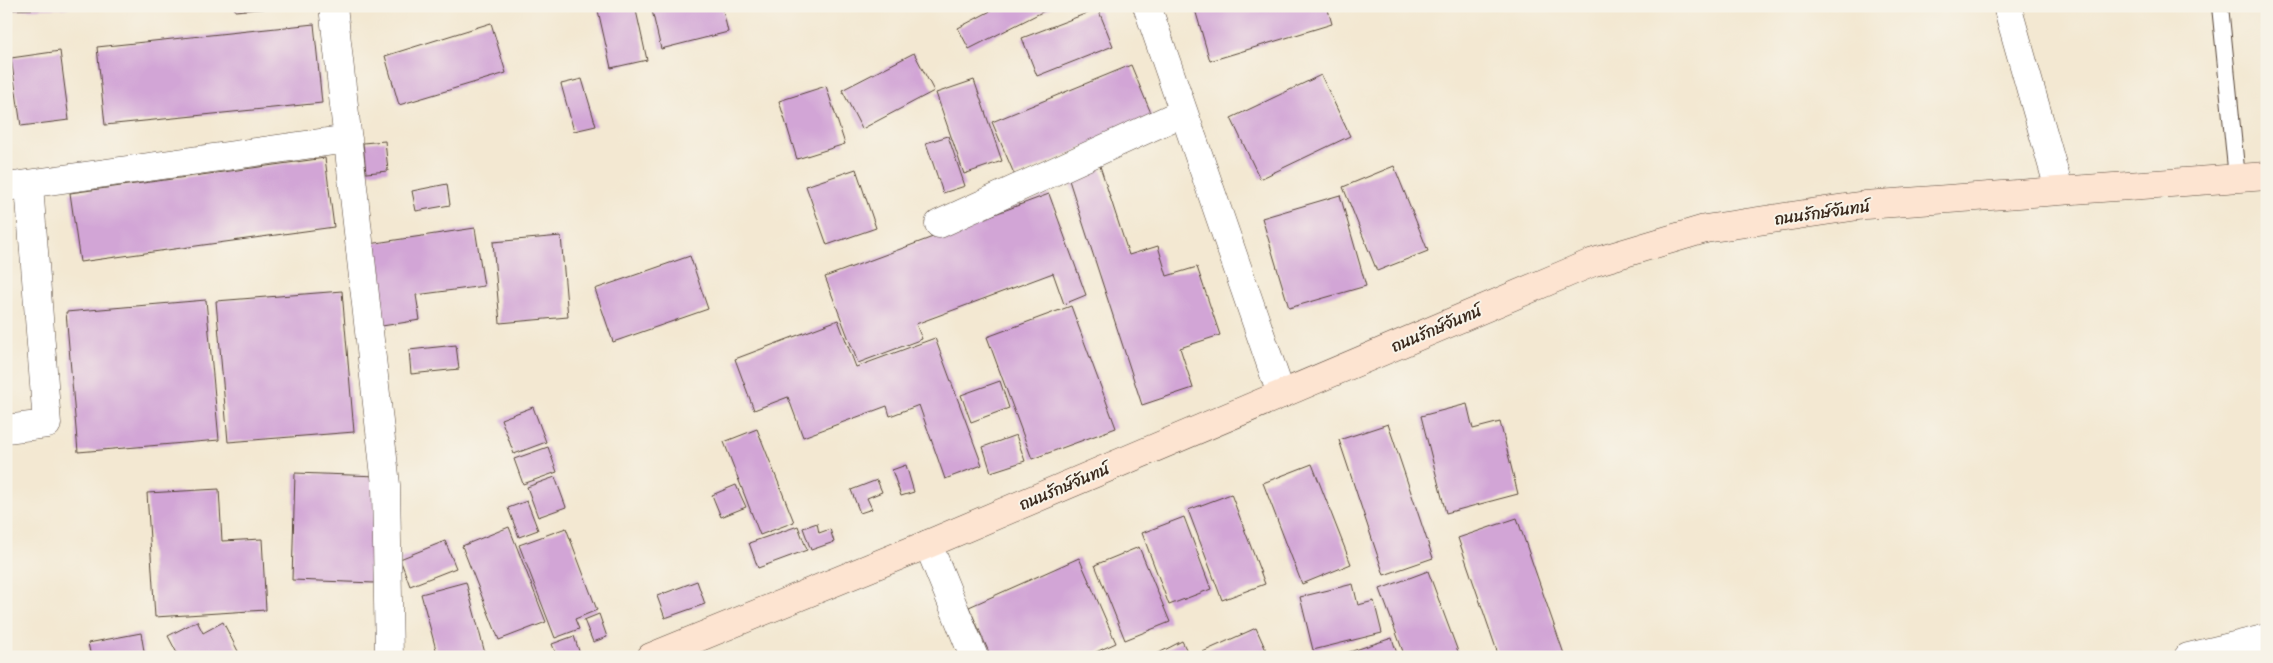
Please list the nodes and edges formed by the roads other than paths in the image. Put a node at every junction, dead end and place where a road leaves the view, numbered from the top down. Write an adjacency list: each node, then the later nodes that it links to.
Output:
1 (333, 6): 6 (street)
2 (1147, 6): 5 (street)
3 (2007, 6): 10 (street)
4 (2220, 6): 8 (lane)
5 (1182, 113): 11 (street); 12 (street)
6 (348, 139): 9 (street); 16 (street)
7 (2267, 176): 8 (main road, ถนนรักษ์จันทน์)
8 (2238, 178): 10 (main road, ถนนรักษ์จันทน์)
9 (18, 186): 13 (street)
10 (2059, 189): 12 (main road, ถนนรักษ์จันทน์)
11 (939, 224)
12 (1281, 394): 14 (main road, ถนนรักษ์จันทน์)
13 (6, 429)
14 (928, 544): 17 (main road, ถนนรักษ์จันทน์); 18 (street)
15 (2267, 638): 19 (street)
16 (388, 657)
17 (651, 657)
18 (974, 657)
19 (2188, 657)

